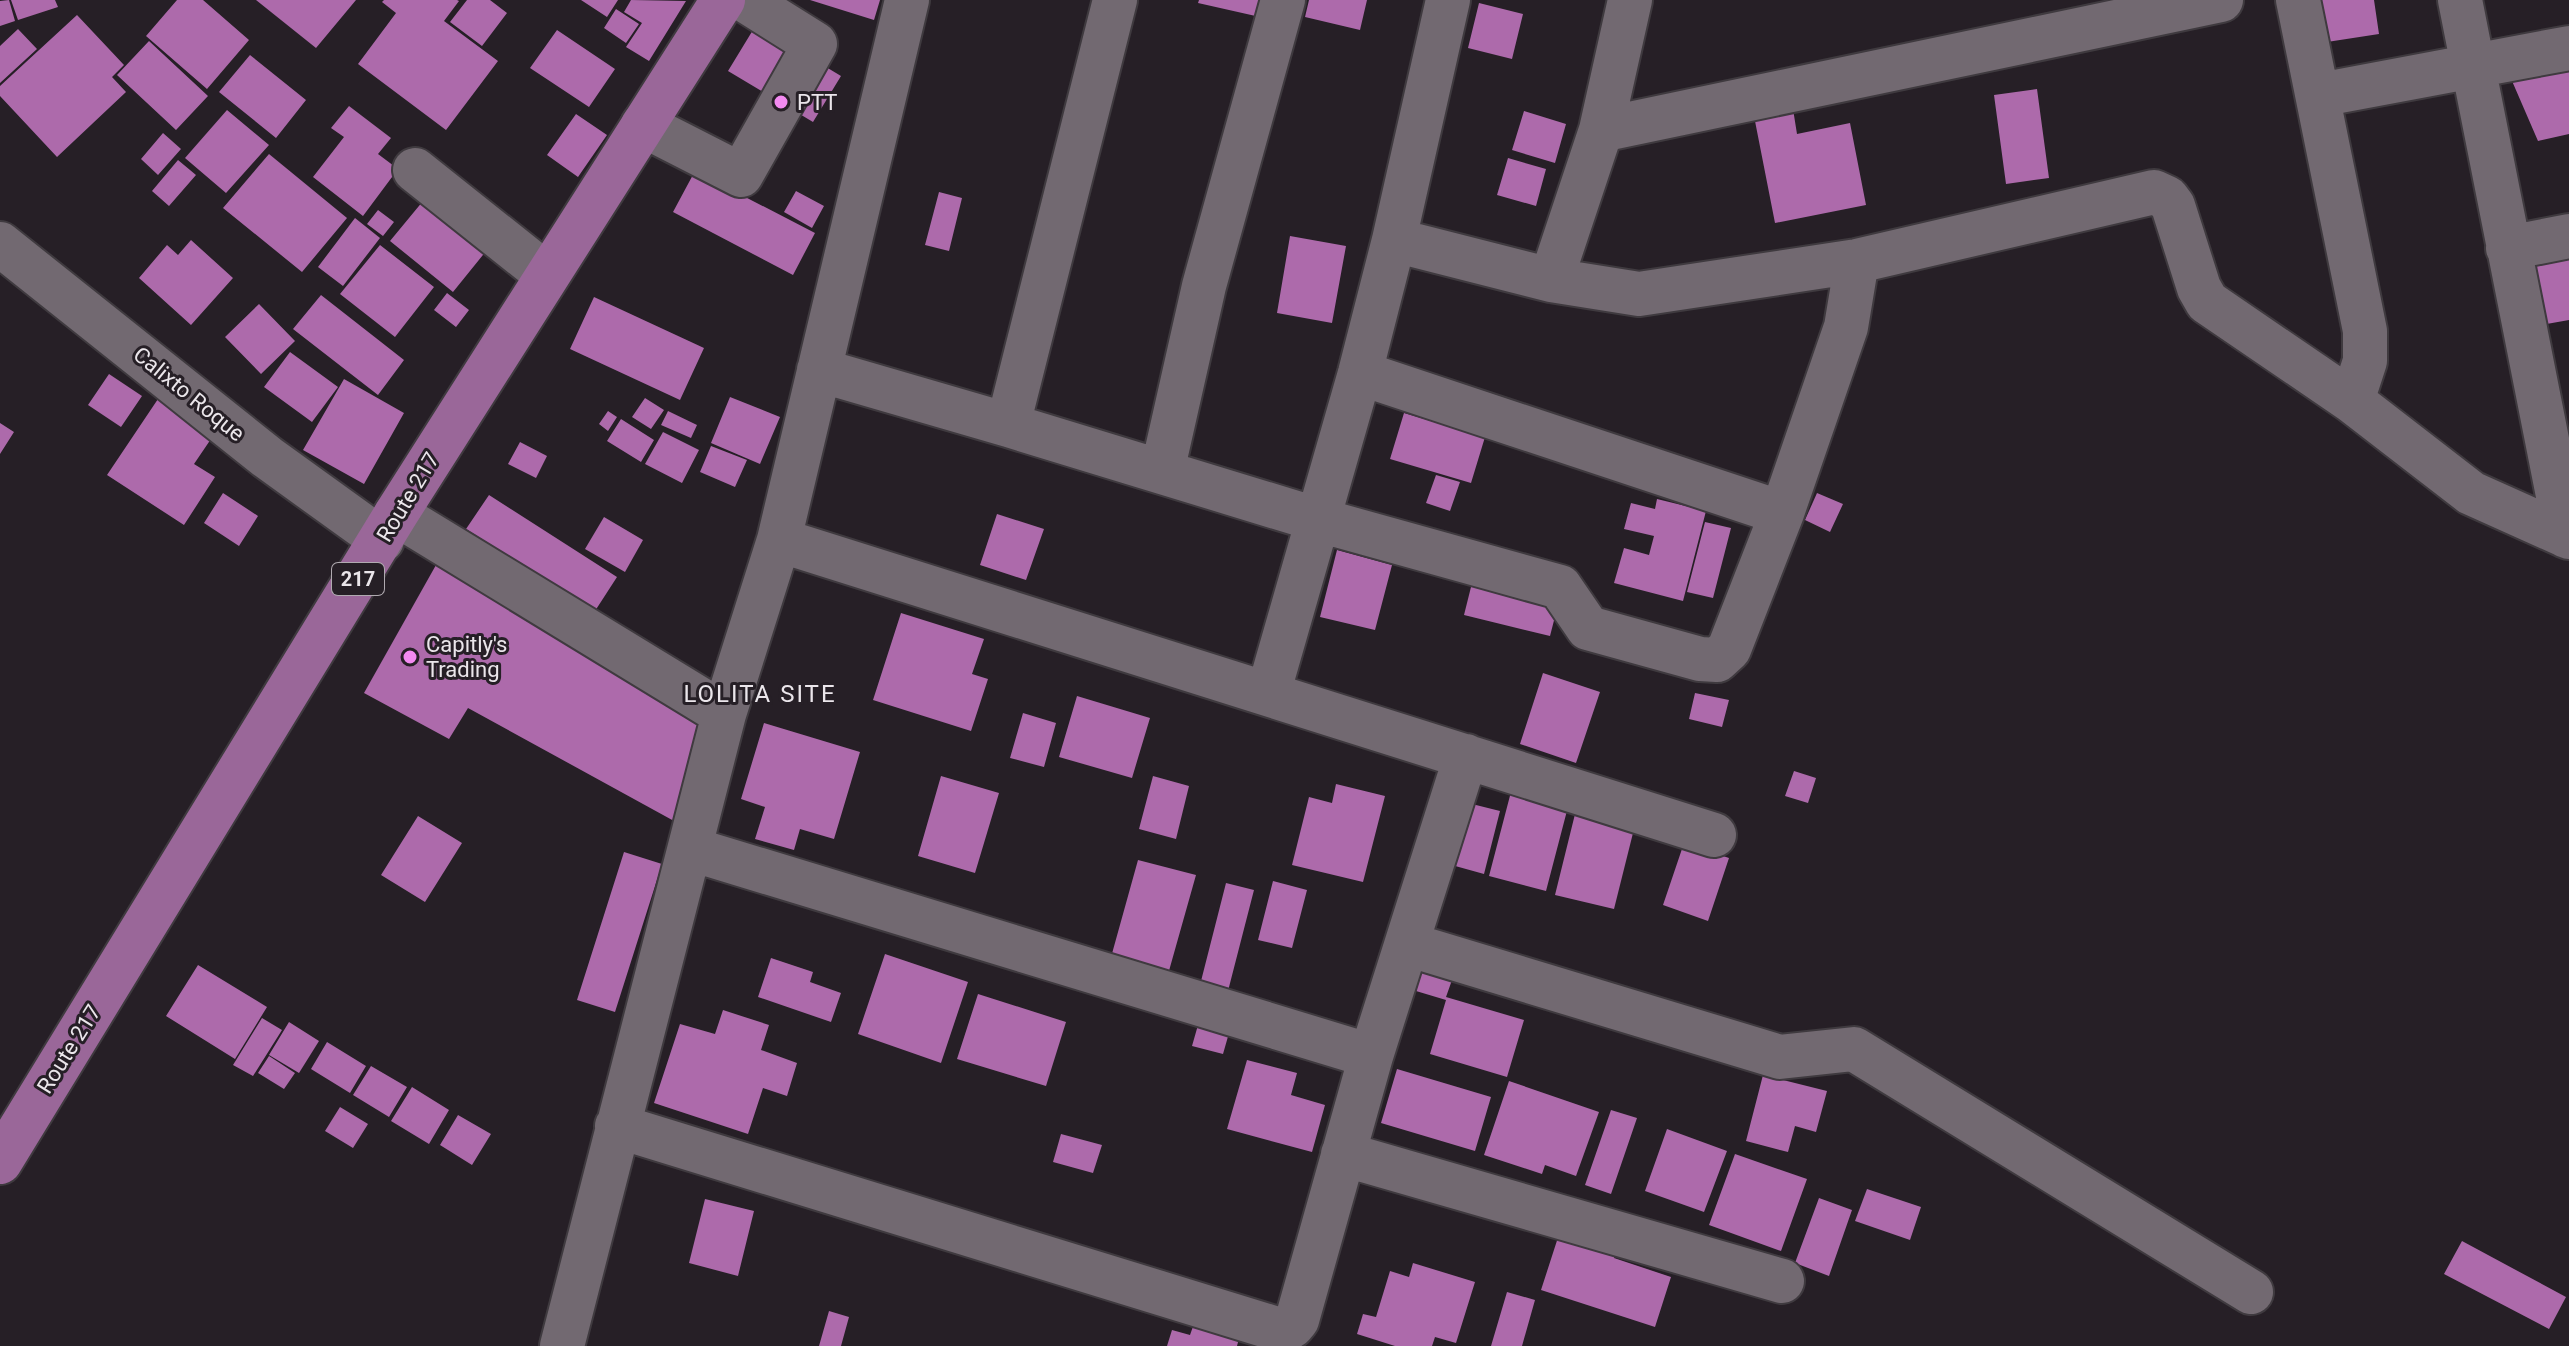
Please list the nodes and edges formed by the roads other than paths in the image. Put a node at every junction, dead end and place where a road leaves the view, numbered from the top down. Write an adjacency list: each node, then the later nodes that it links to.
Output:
1 (723, 0): 14 (main road, Route 217 / 217)
2 (745, 0): 14 (street)
3 (907, 0): 24 (street)
4 (1115, 0): 27 (street)
5 (1283, 0): 28 (street)
6 (1448, 0): 18 (street)
7 (1630, 0): 15 (street)
8 (2221, 0): 15 (street)
9 (2298, 0): 13 (street)
10 (2460, 0): 12 (street)
11 (2569, 48): 12 (street)
12 (2472, 65): 13 (street); 20 (street)
13 (2319, 95): 26 (street)
14 (643, 125): 22 (main road, Route 217 / 217)
15 (1601, 130): 23 (street)
16 (415, 170): 22 (street)
17 (2569, 236): 20 (street)
18 (1394, 240): 23 (street); 25 (street)
19 (0, 244): 31 (street, Calixto Roque)
20 (2508, 248): 32 (street)
21 (1857, 261): 23 (street); 26 (street); 29 (street)
22 (547, 275): 31 (main road, Route 217 / 217)
23 (1551, 280)
24 (819, 370): 27 (street); 33 (street)
25 (1360, 373): 29 (street); 30 (street)
26 (2352, 401): 32 (street)
27 (1008, 425): 28 (street)
28 (1162, 472): 30 (street)
29 (1782, 513): 30 (street)
30 (1319, 520): 34 (street)
31 (389, 527): 35 (street, Calixto Roque); 43 (main road, Route 217 / 217)
32 (2567, 537)
33 (779, 540): 34 (street); 35 (street)
34 (1268, 694): 36 (street)
35 (724, 714): 38 (street)
36 (1466, 756): 37 (street); 39 (street)
37 (1714, 835)
38 (691, 849): 40 (street); 41 (street)
39 (1407, 944): 40 (street); 45 (street)
40 (1371, 1056): 42 (street)
41 (617, 1126): 42 (street); 46 (street)
42 (1343, 1154): 44 (street)
43 (0, 1162)
44 (1782, 1281)
45 (2251, 1292)
46 (562, 1346)

